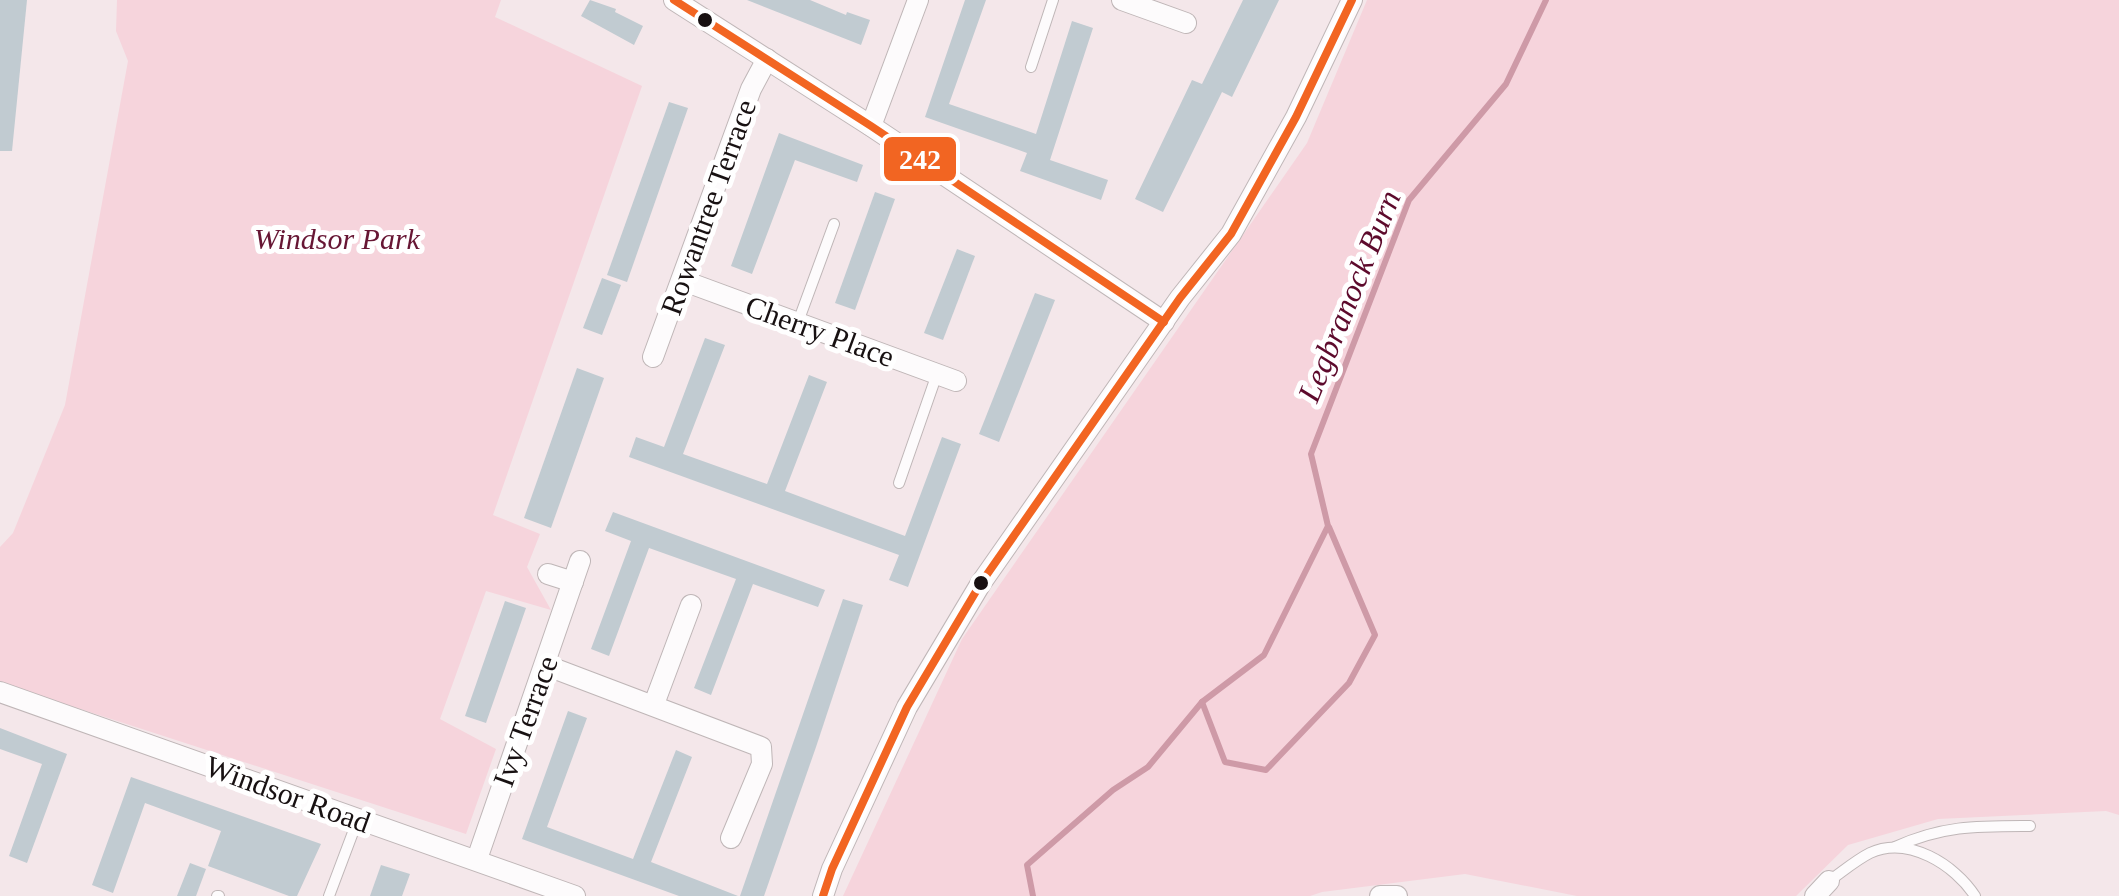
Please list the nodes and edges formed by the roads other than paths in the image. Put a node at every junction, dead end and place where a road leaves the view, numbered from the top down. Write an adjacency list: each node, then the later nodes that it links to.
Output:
1 (674, 0): 7 (street)
2 (918, 0): 9 (street)
3 (1053, 0): 8 (lane)
4 (1122, 0): 6 (street)
5 (1352, 0): 13 (street)
6 (1186, 23)
7 (768, 59): 9 (street); 11 (street, Rowantree Terrace)
8 (1030, 67)
9 (871, 126): 13 (street)
10 (834, 224): 12 (lane)
11 (684, 280): 12 (street, Cherry Place); 14 (street, Rowantree Terrace)
12 (798, 322): 15 (street, Cherry Place)
13 (1164, 322): 32 (street)
14 (653, 357)
15 (947, 378): 16 (lane)
16 (899, 483)
17 (580, 561): 19 (street, Ivy Terrace)
18 (548, 574): 19 (street)
19 (573, 582): 21 (street, Ivy Terrace)
20 (691, 606): 23 (street)
21 (546, 665): 23 (street); 28 (street, Ivy Terrace)
22 (0, 692): 24 (street, Windsor Road)
23 (654, 704): 26 (street)
24 (358, 819): 28 (street, Windsor Road); 30 (lane)
25 (2030, 826): 27 (lane)
26 (731, 838)
27 (1894, 848): 29 (lane); 35 (lane)
28 (477, 859): 31 (street, Windsor Road)
29 (1822, 888)
30 (329, 896)
31 (576, 896)
32 (823, 896)
33 (1380, 896): 34 (street)
34 (1397, 896)
35 (1975, 896)

